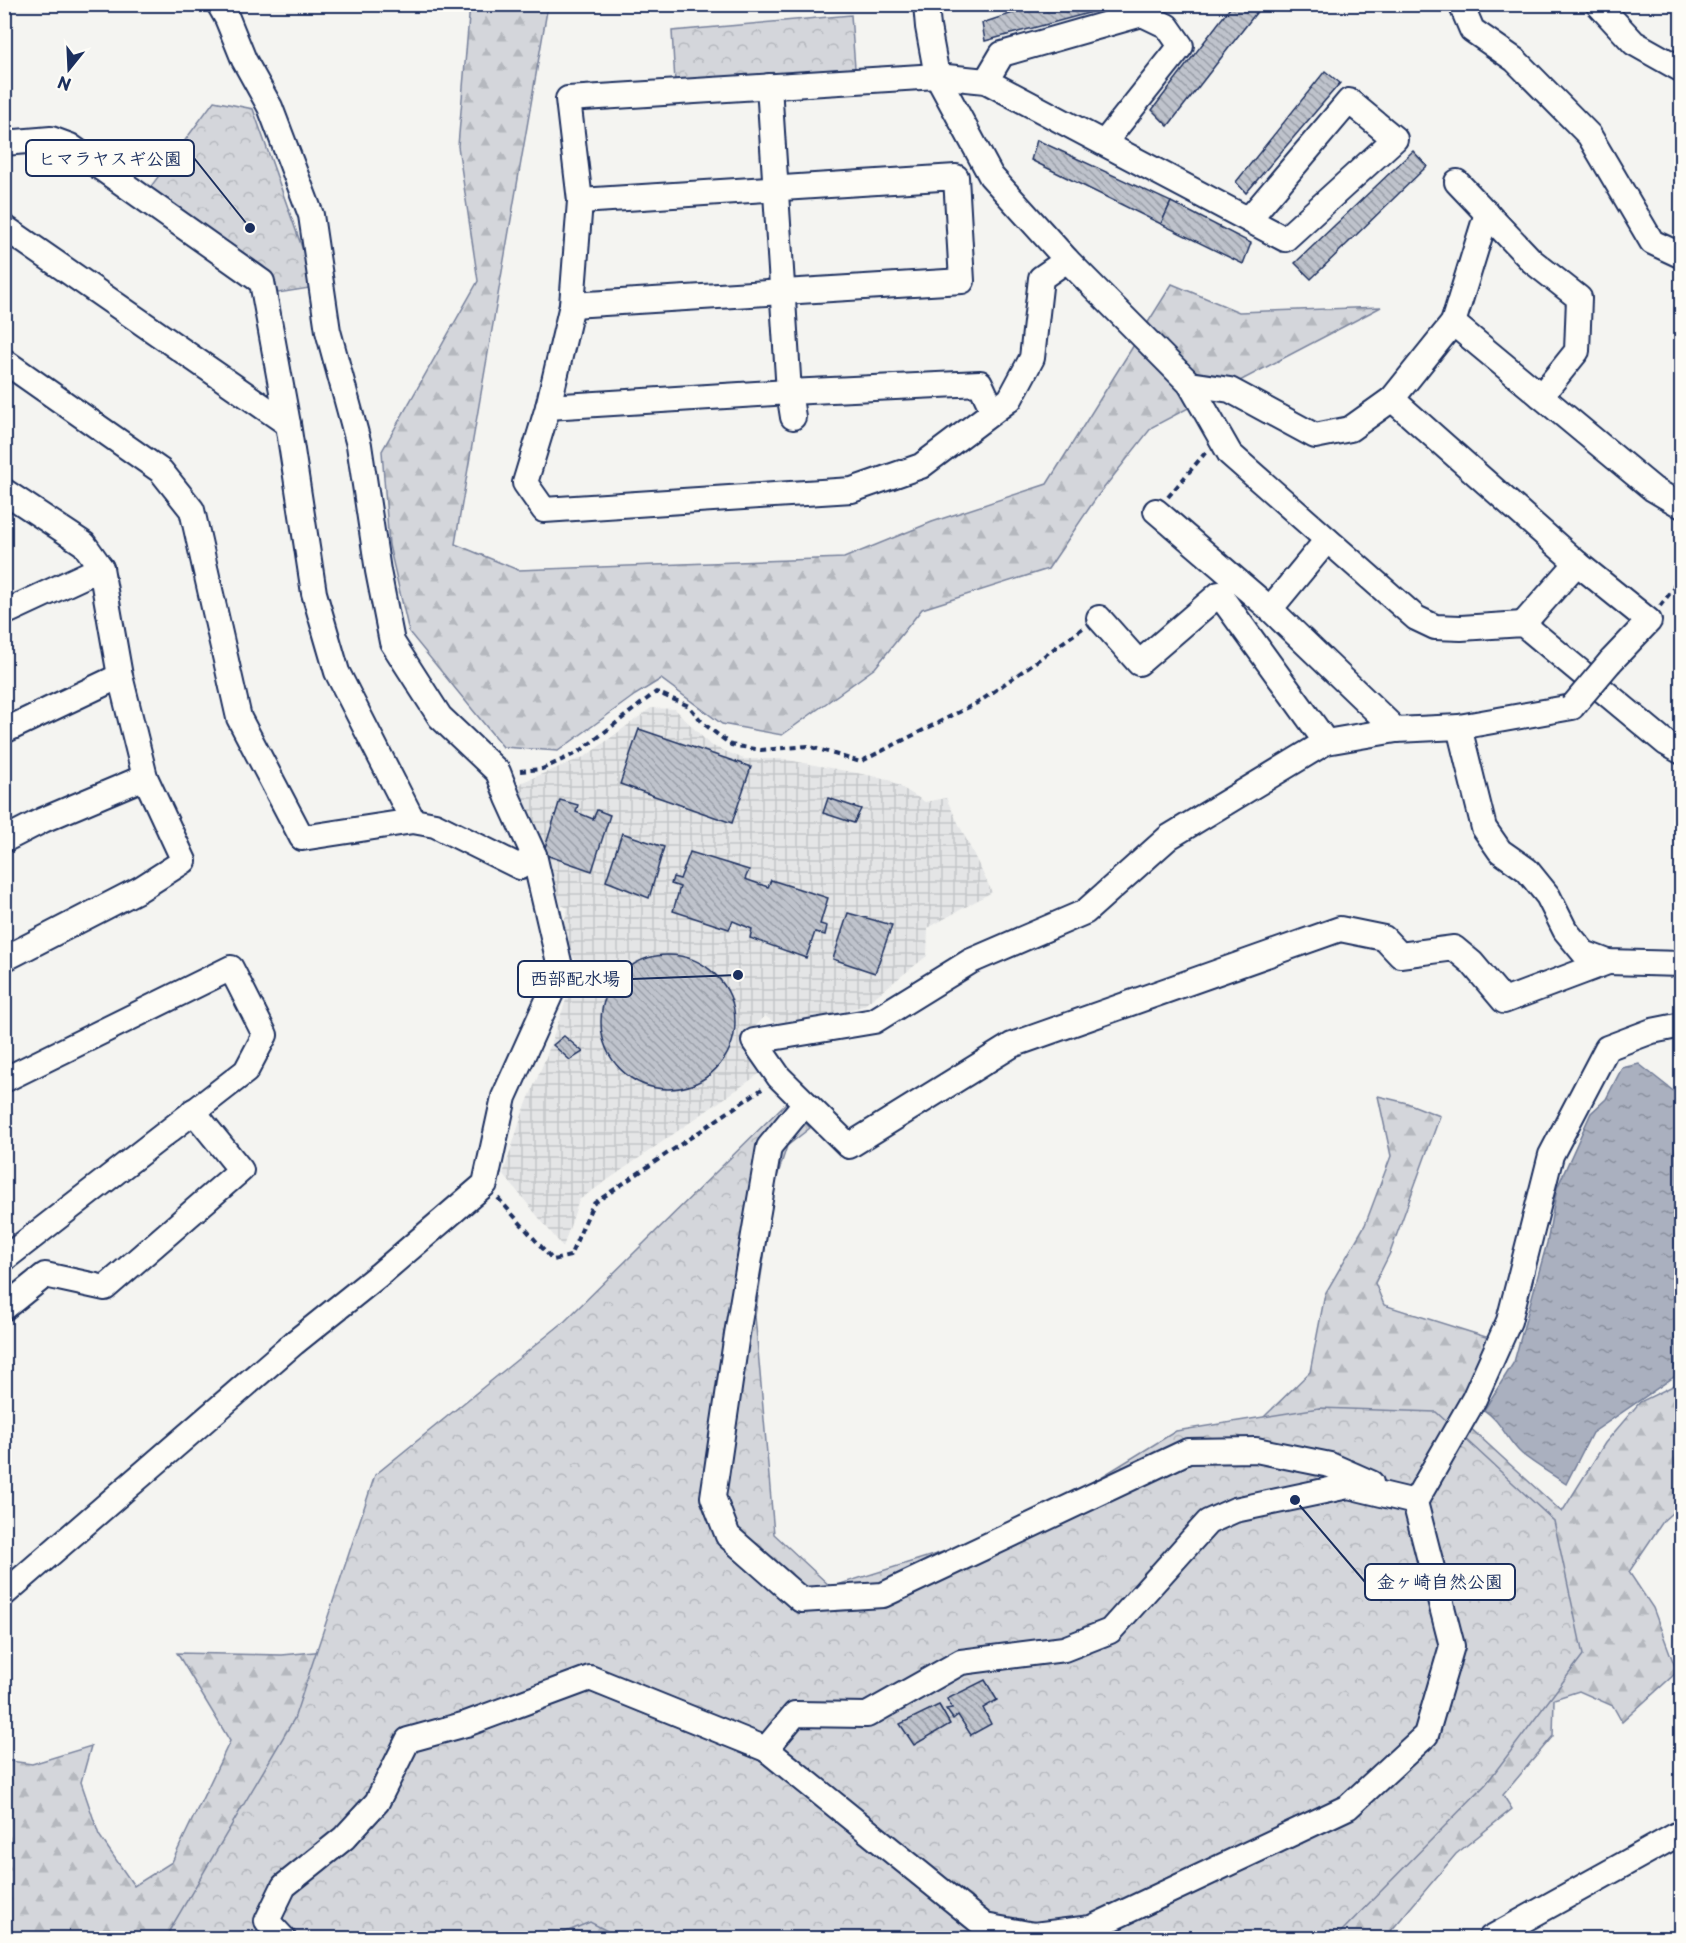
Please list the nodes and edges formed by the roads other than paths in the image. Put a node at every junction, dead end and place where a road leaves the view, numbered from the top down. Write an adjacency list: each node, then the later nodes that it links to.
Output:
1 (219, 4): 51 (street)
2 (927, 4): 7 (street)
3 (1461, 4): 18 (street)
4 (1598, 4): 6 (street)
5 (1115, 13): 8 (street); 11 (street)
6 (1682, 70)
7 (937, 76): 8 (street); 9 (street); 19 (street)
8 (986, 81): 11 (street)
9 (769, 86): 13 (street); 14 (street)
10 (4, 143): 31 (street)
11 (1104, 143): 16 (street)
12 (1457, 182): 15 (street)
13 (775, 188): 14 (street); 20 (street); 20 (street)
14 (580, 201): 21 (street)
15 (1487, 213): 22 (street); 26 (street)
16 (1249, 219): 16 (street)
17 (4, 227): 31 (street)
18 (1682, 256)
19 (1067, 260): 24 (street); 29 (street)
20 (783, 293): 21 (street); 25 (street)
21 (572, 305): 28 (street)
22 (1453, 323): 26 (street); 27 (street)
23 (4, 361): 49 (street)
24 (1190, 384): 27 (street); 35 (street)
25 (789, 392): 28 (street); 29 (street); 30 (street)
26 (1541, 396): 34 (street)
27 (1392, 399): 36 (street)
28 (548, 407): 29 (street)
29 (993, 411)
30 (793, 417)
31 (288, 424): 49 (street)
32 (4, 492): 37 (street)
33 (1156, 511): 38 (street)
34 (1681, 514)
35 (1327, 540): 38 (street); 41 (street)
36 (1578, 563): 41 (street); 43 (street, bridge)
37 (101, 568): 39 (street); 42 (street)
38 (1270, 609): 44 (street)
39 (4, 613)
40 (1099, 618): 46 (street)
41 (1523, 624): 47 (street)
42 (120, 676): 45 (street); 48 (street)
43 (1459, 727): 44 (street); 53 (street)
44 (1396, 730): 46 (street)
45 (4, 731)
46 (1326, 742): 57 (street)
47 (1682, 752)
48 (145, 777): 50 (street); 52 (street)
49 (413, 821): 51 (street)
50 (4, 840)
51 (534, 855): 62 (street)
52 (4, 959)
53 (1608, 962): 54 (street); 57 (street)
54 (1682, 964)
55 (1682, 1025): 61 (street)
56 (4, 1080): 58 (street)
57 (805, 1103): 61 (street)
58 (194, 1111): 59 (street); 60 (street)
59 (4, 1259)
60 (4, 1308)
61 (1414, 1502): 63 (street); 63 (street)
62 (4, 1594)
63 (766, 1749): 65 (street)
64 (1682, 1832): 66 (street)
65 (283, 1938)
66 (1491, 1938)

